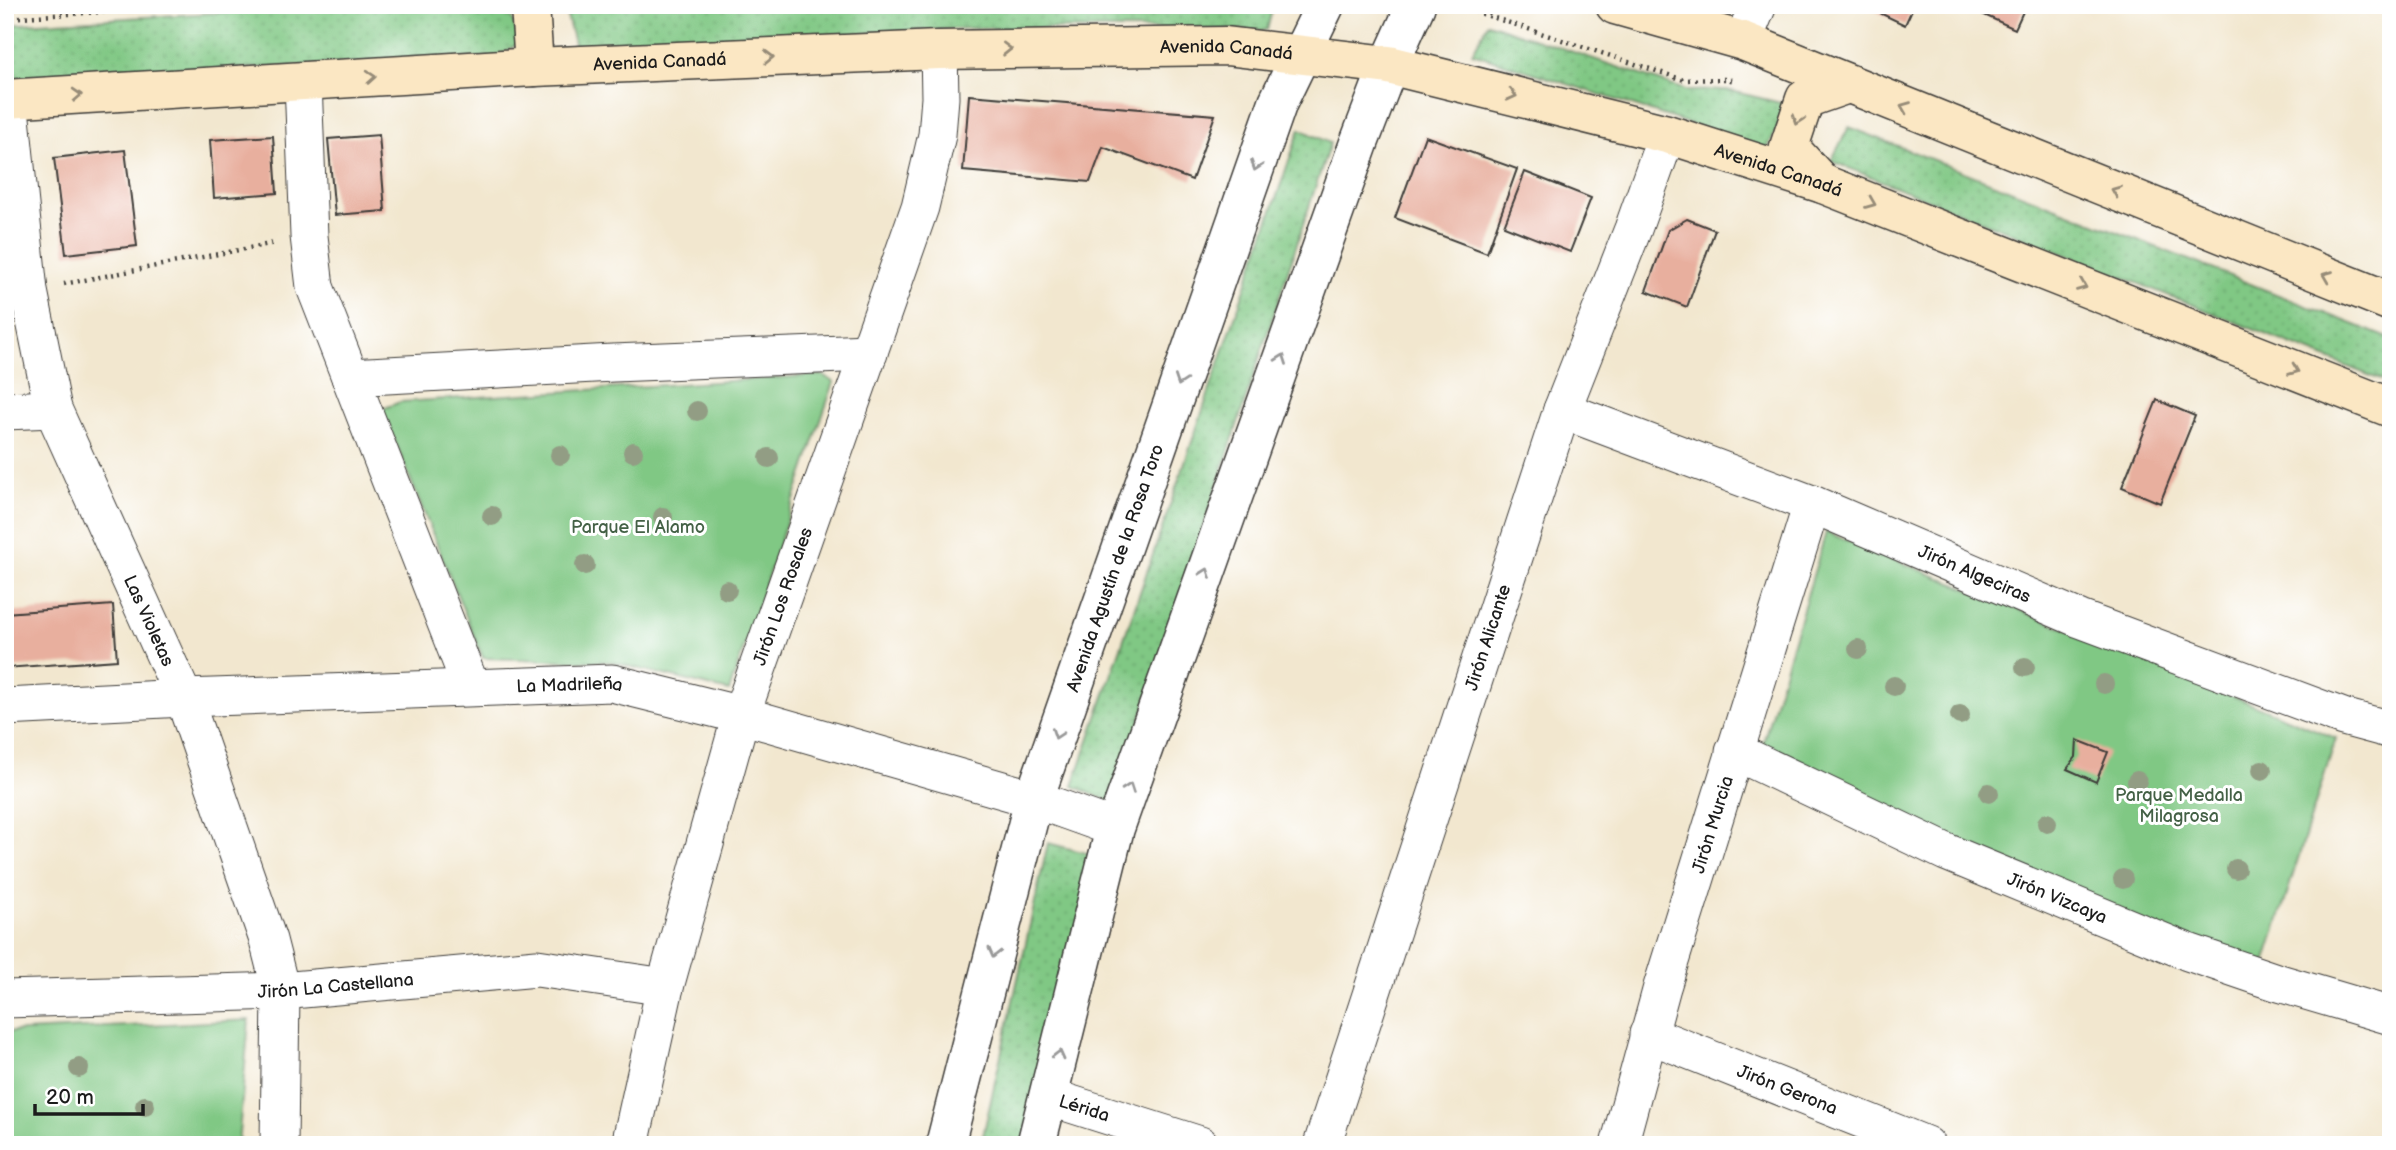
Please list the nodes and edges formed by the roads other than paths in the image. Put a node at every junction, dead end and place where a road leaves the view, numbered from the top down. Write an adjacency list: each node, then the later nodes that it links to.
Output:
1 (530, 5): 10 (main road)
2 (1325, 5): 8 (street, Avenida Agustín de la Rosa Toro)
3 (1416, 5): 9 (street)
4 (1615, 5): 6 (main road)
5 (1758, 5): 6 (street)
6 (1743, 41): 12 (main road)
7 (939, 50): 8 (main road, Avenida Canadá, one-way to 8); 10 (main road, Avenida Canadá, one-way to 7); 17 (street, Jirón Los Rosales)
8 (1300, 56): 9 (main road, Avenida Canadá); 30 (street, Avenida Agustín de la Rosa Toro, one-way to 30)
9 (1389, 65): 14 (main road, Avenida Canadá, one-way to 14); 31 (street, one-way to 9)
10 (534, 67): 11 (main road, Avenida Canadá, one-way to 10)
11 (303, 82): 13 (main road, Avenida Canadá, one-way to 11); 18 (street)
12 (1849, 84): 15 (main road, one-way to 15); 16 (main road, one-way to 12)
13 (7, 99): 20 (street, Las Violetas)
14 (1667, 134): 15 (main road, Avenida Canadá); 21 (street, Jirón Alicante)
15 (1824, 184): 19 (main road, Avenida Canadá, one-way to 19)
16 (2391, 302)
17 (869, 353): 18 (street); 27 (street, Jirón Los Rosales)
18 (350, 377): 24 (street)
19 (2391, 408)
20 (53, 409): 22 (street); 25 (street, Las Violetas)
21 (1562, 410): 23 (street, Jirón Algeciras); 43 (street, Jirón Alicante)
22 (5, 411)
23 (1812, 503): 28 (street, Jirón Algeciras); 29 (street, Jirón Murcia)
24 (471, 687): 25 (street, La Madrileña); 27 (street, La Madrileña)
25 (184, 698): 26 (street, La Madrileña); 33 (street, Las Violetas)
26 (5, 707)
27 (741, 715): 30 (street, La Madrileña); 32 (street, Jirón Los Rosales)
28 (2391, 730)
29 (1734, 751): 35 (street, Jirón Vizcaya); 36 (street, Jirón Murcia)
30 (1034, 799): 31 (street, La Madrileña); 40 (street, Avenida Agustín de la Rosa Toro, one-way to 40)
31 (1115, 828): 37 (street, one-way to 31)
32 (665, 987): 33 (street, Jirón La Castellana); 39 (street, Jirón Los Rosales)
33 (281, 991): 34 (street, Jirón La Castellana); 38 (street, Las Violetas)
34 (5, 999)
35 (2391, 1016)
36 (1648, 1034): 44 (street, Jirón Murcia); 45 (street, Jirón Gerona)
37 (1049, 1097): 41 (street); 42 (street, Lérida)
38 (279, 1145)
39 (630, 1145)
40 (945, 1145)
41 (1036, 1145)
42 (1200, 1145)
43 (1322, 1145)
44 (1619, 1145)
45 (1926, 1145)

